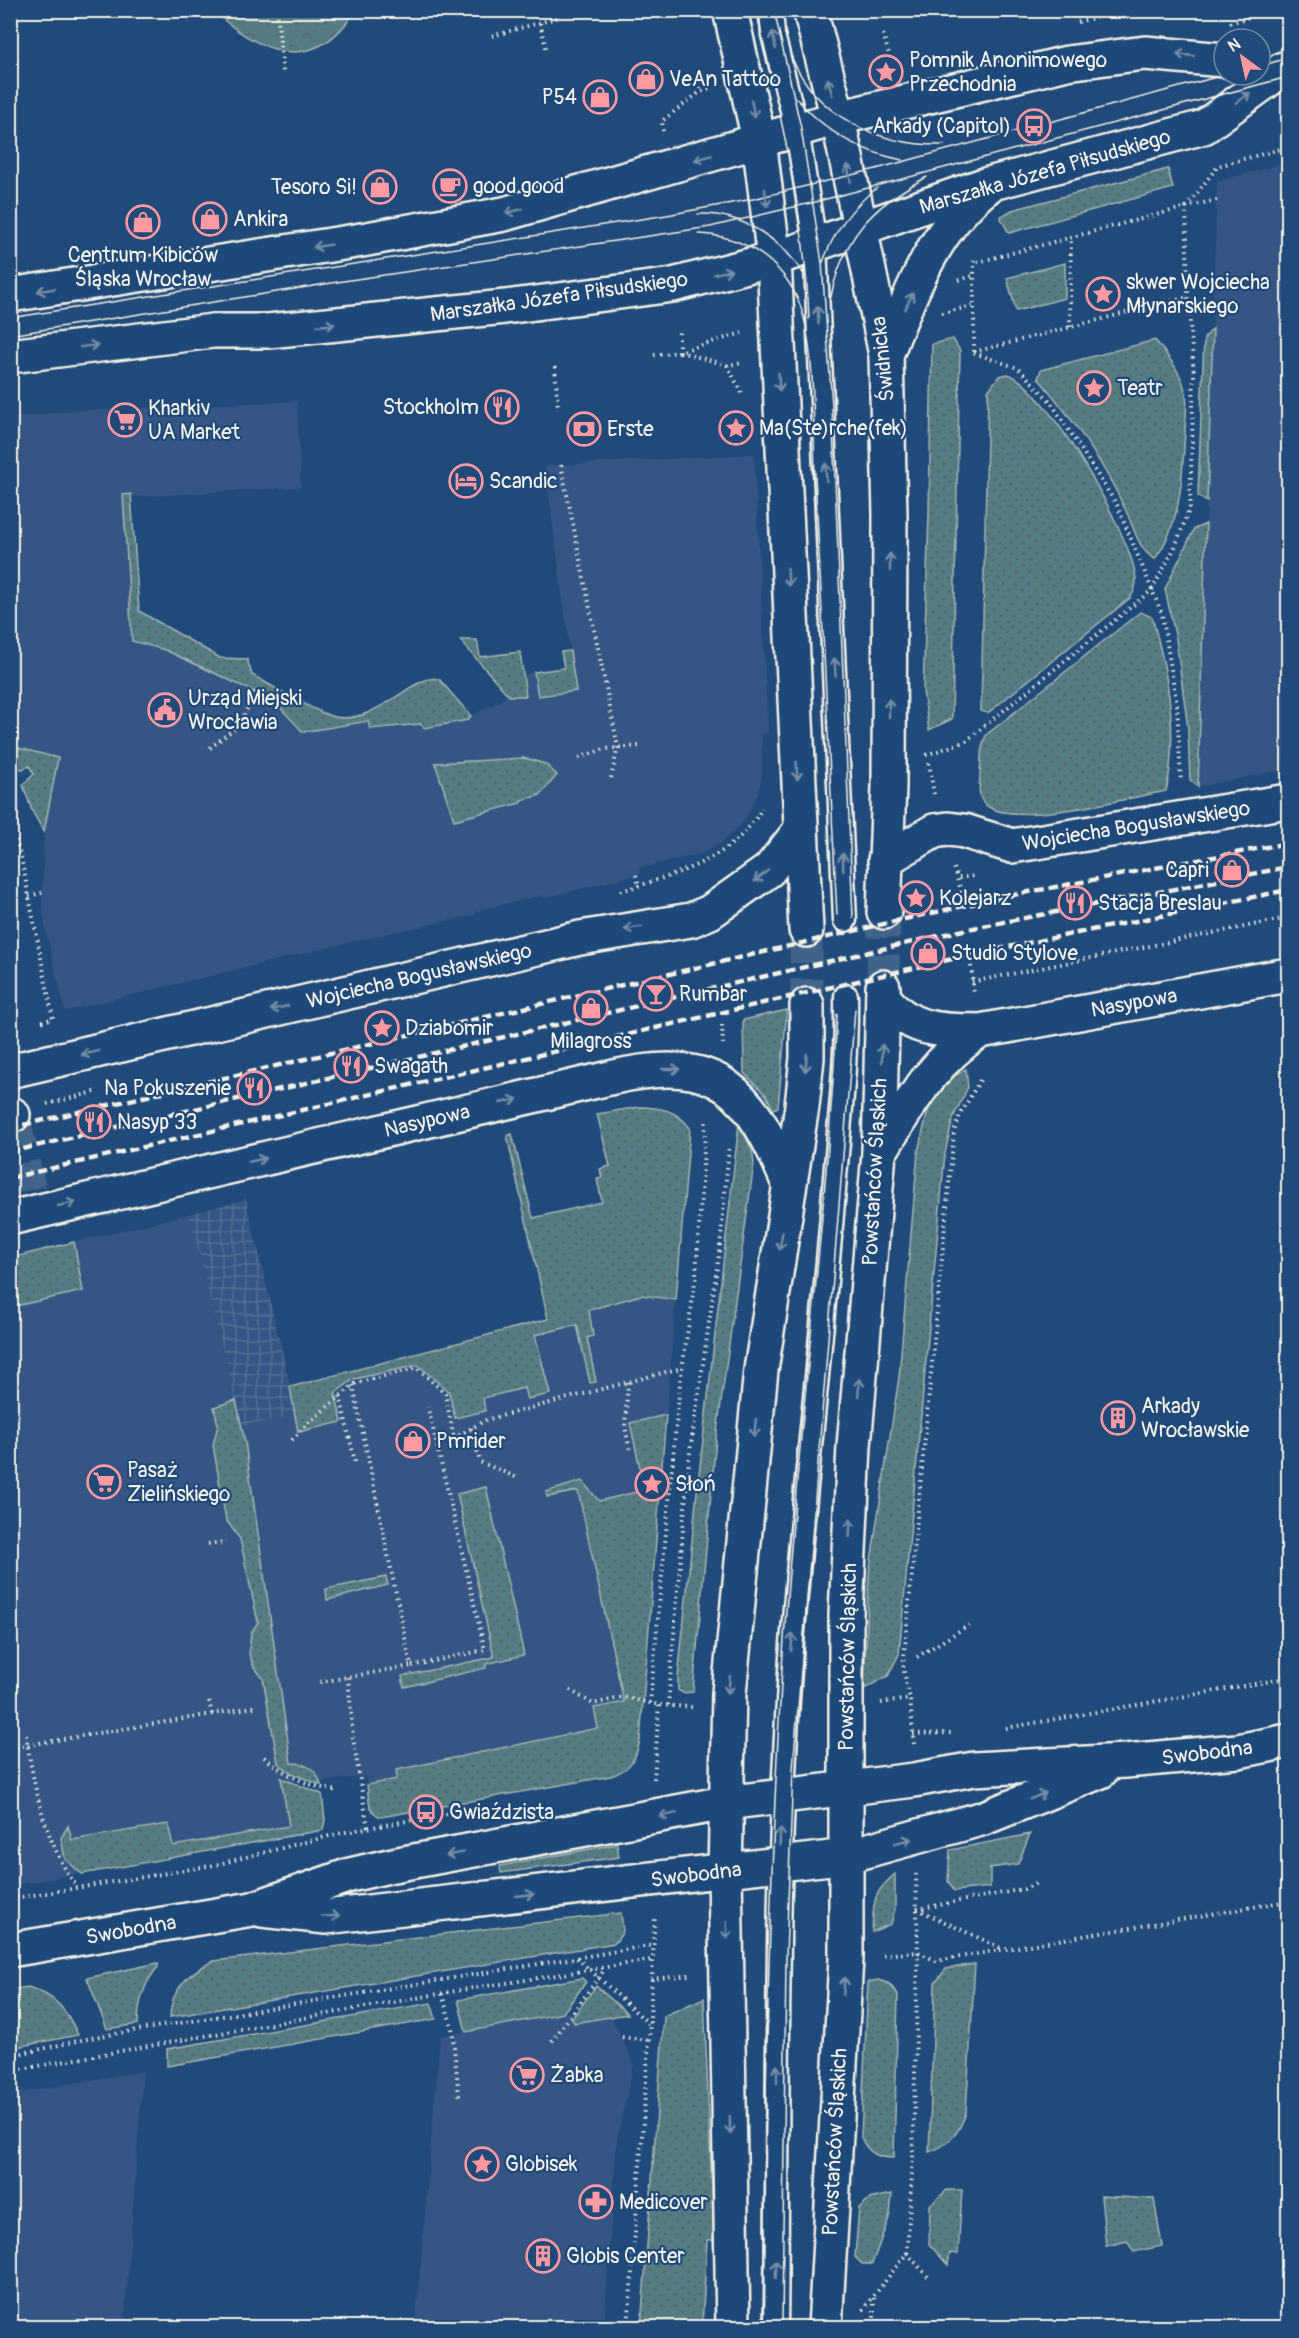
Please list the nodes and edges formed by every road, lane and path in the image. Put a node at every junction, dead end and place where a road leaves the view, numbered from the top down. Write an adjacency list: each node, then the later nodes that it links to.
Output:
1 (277, 10): 13 (path)
2 (558, 10): 6 (path)
3 (730, 10): 20 (street, one-way to 20)
4 (771, 10): 18 (lane, one-way to 4)
5 (810, 10): 17 (street, Świdnicka, one-way to 5)
6 (540, 23): 8 (path); 9 (path)
7 (883, 34): 10 (path)
8 (492, 36)
9 (546, 48)
10 (890, 57)
11 (1212, 59): 17 (street, one-way to 17)
12 (1277, 67): 22 (street, Marszałka Józefa Piłsudskiego, one-way to 12)
13 (283, 72)
14 (700, 81): 16 (path)
15 (722, 85): 16 (path)
16 (700, 92): 19 (path)
17 (838, 118): 18 (street); 25 (street, Świdnicka, one-way to 17)
18 (796, 130): 20 (street); 27 (lane)
19 (663, 132)
20 (759, 140): 29 (street, one-way to 29); 31 (street, one-way to 31)
21 (1288, 147): 24 (path)
22 (993, 182): 25 (street, Marszałka Józefa Piłsudskiego); 41 (street, one-way to 22)
23 (1217, 200): 24 (path)
24 (1186, 207): 26 (path); 32 (path)
25 (860, 228): 27 (street, Marszałka Józefa Piłsudskiego); 41 (street, Świdnicka)
26 (1071, 238): 30 (path); 35 (path)
27 (815, 244): 29 (street, Marszałka Józefa Piłsudskiego); 72 (lane, one-way to 27)
28 (973, 253): 30 (path)
29 (774, 259): 42 (street, Marszałka Józefa Piłsudskiego, one-way to 29); 63 (street, one-way to 63)
30 (974, 263): 33 (path)
31 (10, 295)
32 (1188, 297): 35 (path); 49 (path)
33 (973, 306): 34 (path); 39 (path)
34 (933, 315)
35 (1070, 327): 39 (path)
36 (679, 332): 38 (path)
37 (723, 338): 38 (path)
38 (679, 352): 40 (path); 44 (path)
39 (974, 352): 49 (path)
40 (654, 355)
41 (886, 355): 64 (street, Świdnicka, one-way to 41)
42 (10, 356)
43 (747, 362): 44 (path)
44 (727, 364): 46 (path)
45 (555, 367): 47 (path)
46 (744, 396)
47 (558, 409)
48 (561, 465): 52 (path)
49 (1152, 590): 54 (path); 58 (path)
50 (255, 692): 53 (path)
51 (639, 746): 52 (path)
52 (618, 747): 55 (path); 57 (path)
53 (210, 748)
54 (933, 753)
55 (579, 758)
56 (930, 770): 61 (path)
57 (611, 778)
58 (1182, 789)
59 (1288, 801): 61 (street, Wojciecha Bogusławskiego)
60 (764, 805): 65 (path)
61 (935, 816): 64 (street)
62 (10, 823): 69 (path)
63 (799, 832): 73 (street); 84 (street, Wojciecha Bogusławskiego, one-way to 84)
64 (885, 860): 70 (street)
65 (636, 875)
66 (959, 878): 68 (path)
67 (42, 894): 69 (path)
68 (962, 894)
69 (29, 896): 81 (path)
70 (884, 912)
71 (1288, 918): 76 (path)
72 (845, 920)
73 (806, 930)
74 (971, 966): 76 (path)
75 (1288, 975): 80 (street, Nasypowa)
76 (972, 982): 80 (path)
77 (883, 992): 80 (street, Nasypowa); 88 (street, Powstańców Śląskich, one-way to 77)
78 (846, 996): 130 (lane, one-way to 78)
79 (807, 1005): 89 (street, one-way to 89)
80 (978, 1017): 88 (street, Nasypowa)
81 (42, 1022)
82 (722, 1024): 83 (path)
83 (724, 1053)
84 (10, 1071)
85 (982, 1076): 119 (path)
86 (706, 1110): 91 (path)
87 (730, 1139): 114 (path)
88 (879, 1153): 128 (street, Powstańców Śląskich, one-way to 88)
89 (789, 1184): 90 (street, Nasypowa, one-way to 89); 131 (street, one-way to 131)
90 (26, 1207)
91 (681, 1368): 92 (path); 113 (path)
92 (628, 1382): 96 (path); 100 (path)
93 (353, 1385): 94 (path); 97 (path); 107 (path)
94 (340, 1396): 98 (path); 101 (path)
95 (428, 1407): 99 (path)
96 (471, 1428): 97 (path); 102 (path)
97 (454, 1438): 99 (path)
98 (292, 1440)
99 (436, 1442): 107 (path)
100 (630, 1452)
101 (356, 1462)
102 (518, 1478)
103 (226, 1542): 104 (path)
104 (208, 1544)
105 (972, 1623): 106 (path)
106 (917, 1657)
107 (411, 1666): 108 (path)
108 (348, 1677): 110 (path); 132 (path)
109 (1288, 1678): 117 (path)
110 (320, 1682)
111 (570, 1690): 113 (path)
112 (209, 1701): 116 (path)
113 (650, 1702): 127 (path)
114 (668, 1705)
115 (254, 1707): 116 (path)
116 (212, 1714): 123 (path)
117 (997, 1730)
118 (956, 1733): 119 (path)
119 (913, 1734): 122 (path)
120 (26, 1735): 123 (path)
121 (1288, 1741): 126 (street, Swobodna)
122 (914, 1744)
123 (28, 1745): 124 (path); 138 (path)
124 (10, 1748)
125 (264, 1757): 129 (path)
126 (1125, 1761): 128 (street, Swobodna); 133 (street, Swobodna, one-way to 126)
127 (654, 1784)
128 (847, 1789): 130 (street, Swobodna); 133 (street, Powstańców Śląskich)
129 (338, 1791)
130 (782, 1798): 131 (street, Swobodna); 134 (lane, one-way to 130)
131 (725, 1803): 136 (street); 140 (street, Swobodna, one-way to 140)
132 (368, 1827)
133 (847, 1856): 134 (street, Swobodna); 166 (street, Powstańców Śląskich, one-way to 133)
134 (779, 1865): 136 (street, Swobodna); 165 (lane, one-way to 134)
135 (916, 1870): 141 (path)
136 (725, 1872): 140 (street, Swobodna, one-way to 136); 164 (street, one-way to 164)
137 (1037, 1883): 141 (path)
138 (77, 1887)
139 (1288, 1901): 145 (path)
140 (252, 1909): 144 (street, Swobodna)
141 (917, 1909): 145 (path); 146 (path)
142 (655, 1912): 143 (path)
143 (654, 1945): 148 (path); 149 (path)
144 (10, 1950)
145 (1005, 1950): 146 (path)
146 (918, 1952): 147 (path); 161 (path)
147 (871, 1957)
148 (576, 1958): 151 (path); 158 (path)
149 (652, 1960): 150 (path); 154 (path)
150 (606, 1968): 151 (path); 152 (path)
151 (591, 1970): 152 (path); 153 (path)
152 (598, 1977): 154 (path); 157 (path)
153 (442, 1994): 159 (path); 160 (path)
154 (650, 2024): 156 (path)
155 (622, 2037): 156 (path)
156 (649, 2040): 163 (path)
157 (552, 2041)
158 (10, 2056)
159 (10, 2071)
160 (459, 2096)
161 (907, 2253): 162 (path); 167 (path)
162 (928, 2277)
163 (628, 2328)
164 (733, 2328)
165 (776, 2328)
166 (825, 2328)
167 (874, 2328)

